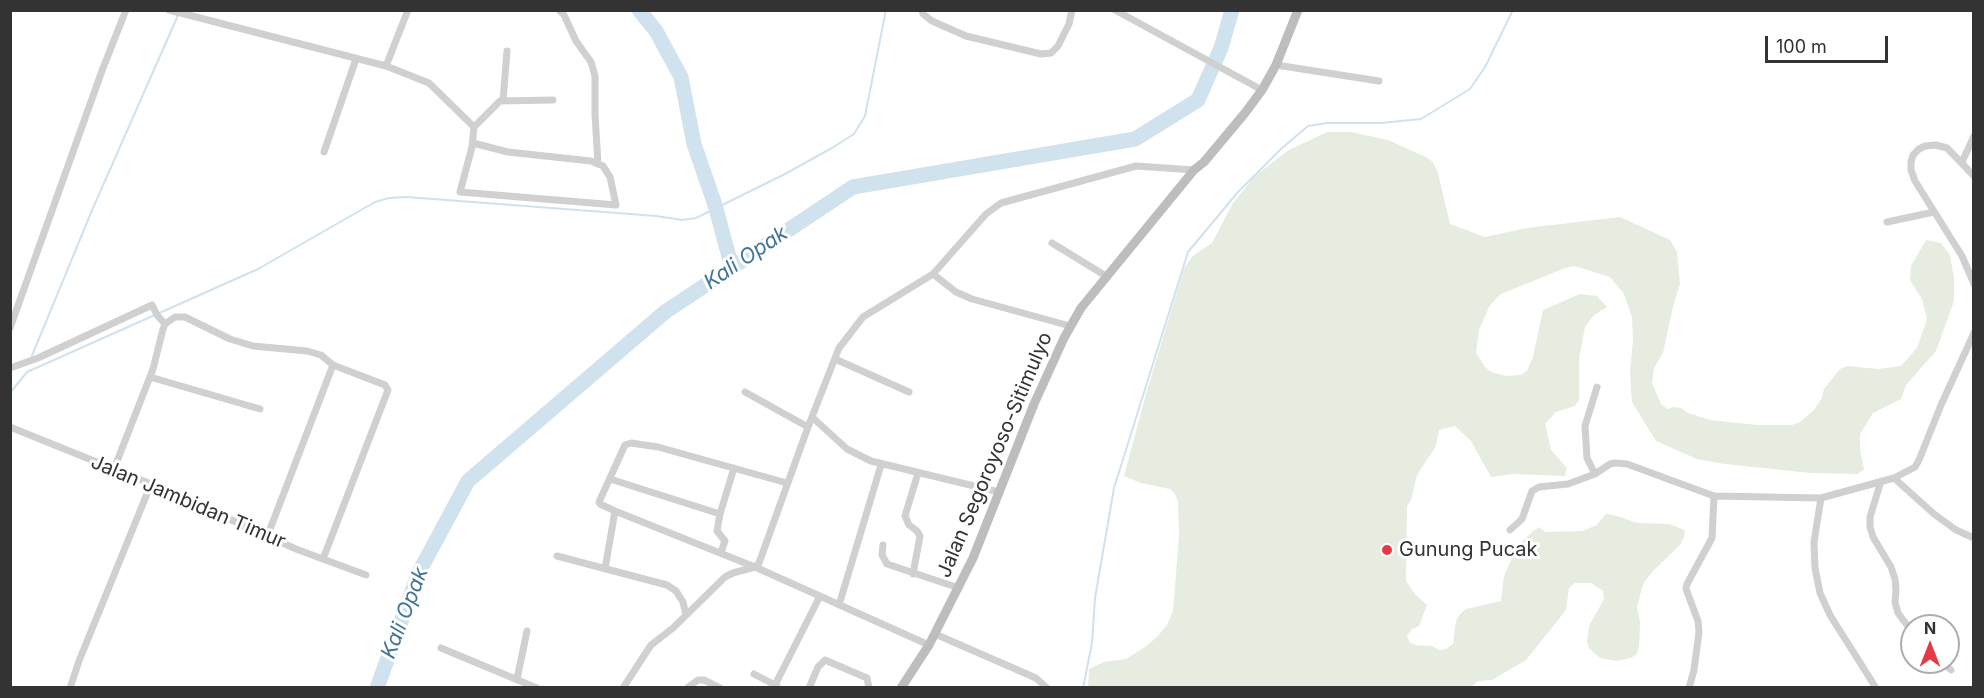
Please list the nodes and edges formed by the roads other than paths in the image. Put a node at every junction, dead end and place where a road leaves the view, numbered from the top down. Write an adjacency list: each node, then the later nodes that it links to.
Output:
1 (126, 10): 33 (street)
2 (408, 10): 12 (street)
3 (559, 10): 22 (street)
4 (922, 10): 5 (street)
5 (1072, 10)
6 (1115, 10): 14 (street)
7 (1298, 10): 11 (main road, Jalan Segoroyoso-Sitimulyo)
8 (176, 12): 10 (street)
9 (507, 51): 16 (street)
10 (356, 59): 12 (street); 20 (street)
11 (1276, 65): 13 (street); 14 (main road, Jalan Segoroyoso-Sitimulyo)
12 (386, 66): 17 (street)
13 (1379, 81)
14 (1262, 90): 23 (main road, Jalan Segoroyoso-Sitimulyo)
15 (553, 100): 16 (street)
16 (503, 101): 17 (street)
17 (474, 127): 19 (street)
18 (1974, 136): 21 (street)
19 (473, 143): 22 (street); 22 (street)
20 (324, 152)
21 (1962, 162): 24 (street); 25 (street)
22 (598, 164)
23 (1194, 170): 28 (street); 29 (main road, Jalan Segoroyoso-Sitimulyo)
24 (1974, 176)
25 (1934, 212): 26 (street); 30 (street)
26 (1887, 222)
27 (1052, 243): 29 (street)
28 (933, 274): 32 (street); 35 (street)
29 (1106, 276): 32 (main road, Jalan Segoroyoso-Sitimulyo)
30 (1974, 284)
31 (165, 324): 36 (street); 37 (street); 38 (street)
32 (1070, 326): 56 (main road, Jalan Segoroyoso-Sitimulyo)
33 (10, 328)
34 (1974, 333): 51 (street)
35 (835, 359): 41 (street); 43 (street)
36 (333, 365): 62 (street); 67 (street)
37 (10, 368)
38 (150, 376): 42 (street); 48 (street)
39 (1597, 387): 50 (street)
40 (745, 392): 45 (street)
41 (909, 392)
42 (260, 409)
43 (812, 417): 45 (street); 46 (street)
44 (10, 427): 48 (street, Jalan Jambidan Timur)
45 (808, 427): 54 (street)
46 (881, 465): 49 (street); 74 (street)
47 (734, 468): 52 (street); 54 (street); 60 (street)
48 (114, 469): 55 (street, Jalan Jambidan Timur)
49 (918, 473): 56 (street); 70 (street)
50 (1595, 474): 57 (street); 61 (street)
51 (1894, 478): 53 (street); 63 (street)
52 (610, 479): 59 (street); 60 (street)
53 (1881, 481): 58 (street); 76 (street)
54 (787, 483): 68 (street)
55 (151, 484): 62 (street, Jalan Jambidan Timur); 85 (street)
56 (999, 492): 72 (main road, Jalan Segoroyoso-Sitimulyo)
57 (1714, 496): 58 (street); 95 (street)
58 (1821, 498): 96 (street)
59 (615, 511): 65 (street); 69 (street)
60 (720, 514): 65 (street)
61 (1510, 530)
62 (267, 537): 67 (street, Jalan Jambidan Timur)
63 (1974, 538)
64 (882, 545): 70 (street)
65 (721, 552): 68 (street)
66 (557, 556): 69 (street)
67 (323, 559): 71 (street, Jalan Jambidan Timur)
68 (755, 567): 73 (street); 75 (street)
69 (605, 568): 75 (street)
70 (913, 574): 72 (street)
71 (366, 575)
72 (958, 588): 78 (main road, Jalan Segoroyoso-Sitimulyo)
73 (820, 596): 74 (street); 84 (street)
74 (839, 605): 79 (street)
75 (686, 615): 87 (street)
76 (1900, 616)
77 (527, 631): 82 (street)
78 (935, 634): 79 (main road, Jalan Segoroyoso-Sitimulyo); 94 (street)
79 (929, 645): 93 (main road, Jalan Segoroyoso-Sitimulyo)
80 (441, 648): 82 (street)
81 (754, 674): 83 (street)
82 (517, 679): 86 (street)
83 (765, 680): 84 (street); 90 (street)
84 (777, 686)
85 (70, 687)
86 (537, 687)
87 (623, 687)
88 (687, 687): 89 (street)
89 (720, 687)
90 (760, 687)
91 (809, 687): 92 (street)
92 (869, 687)
93 (901, 687)
94 (1047, 687)
95 (1689, 687)
96 (1876, 687)

